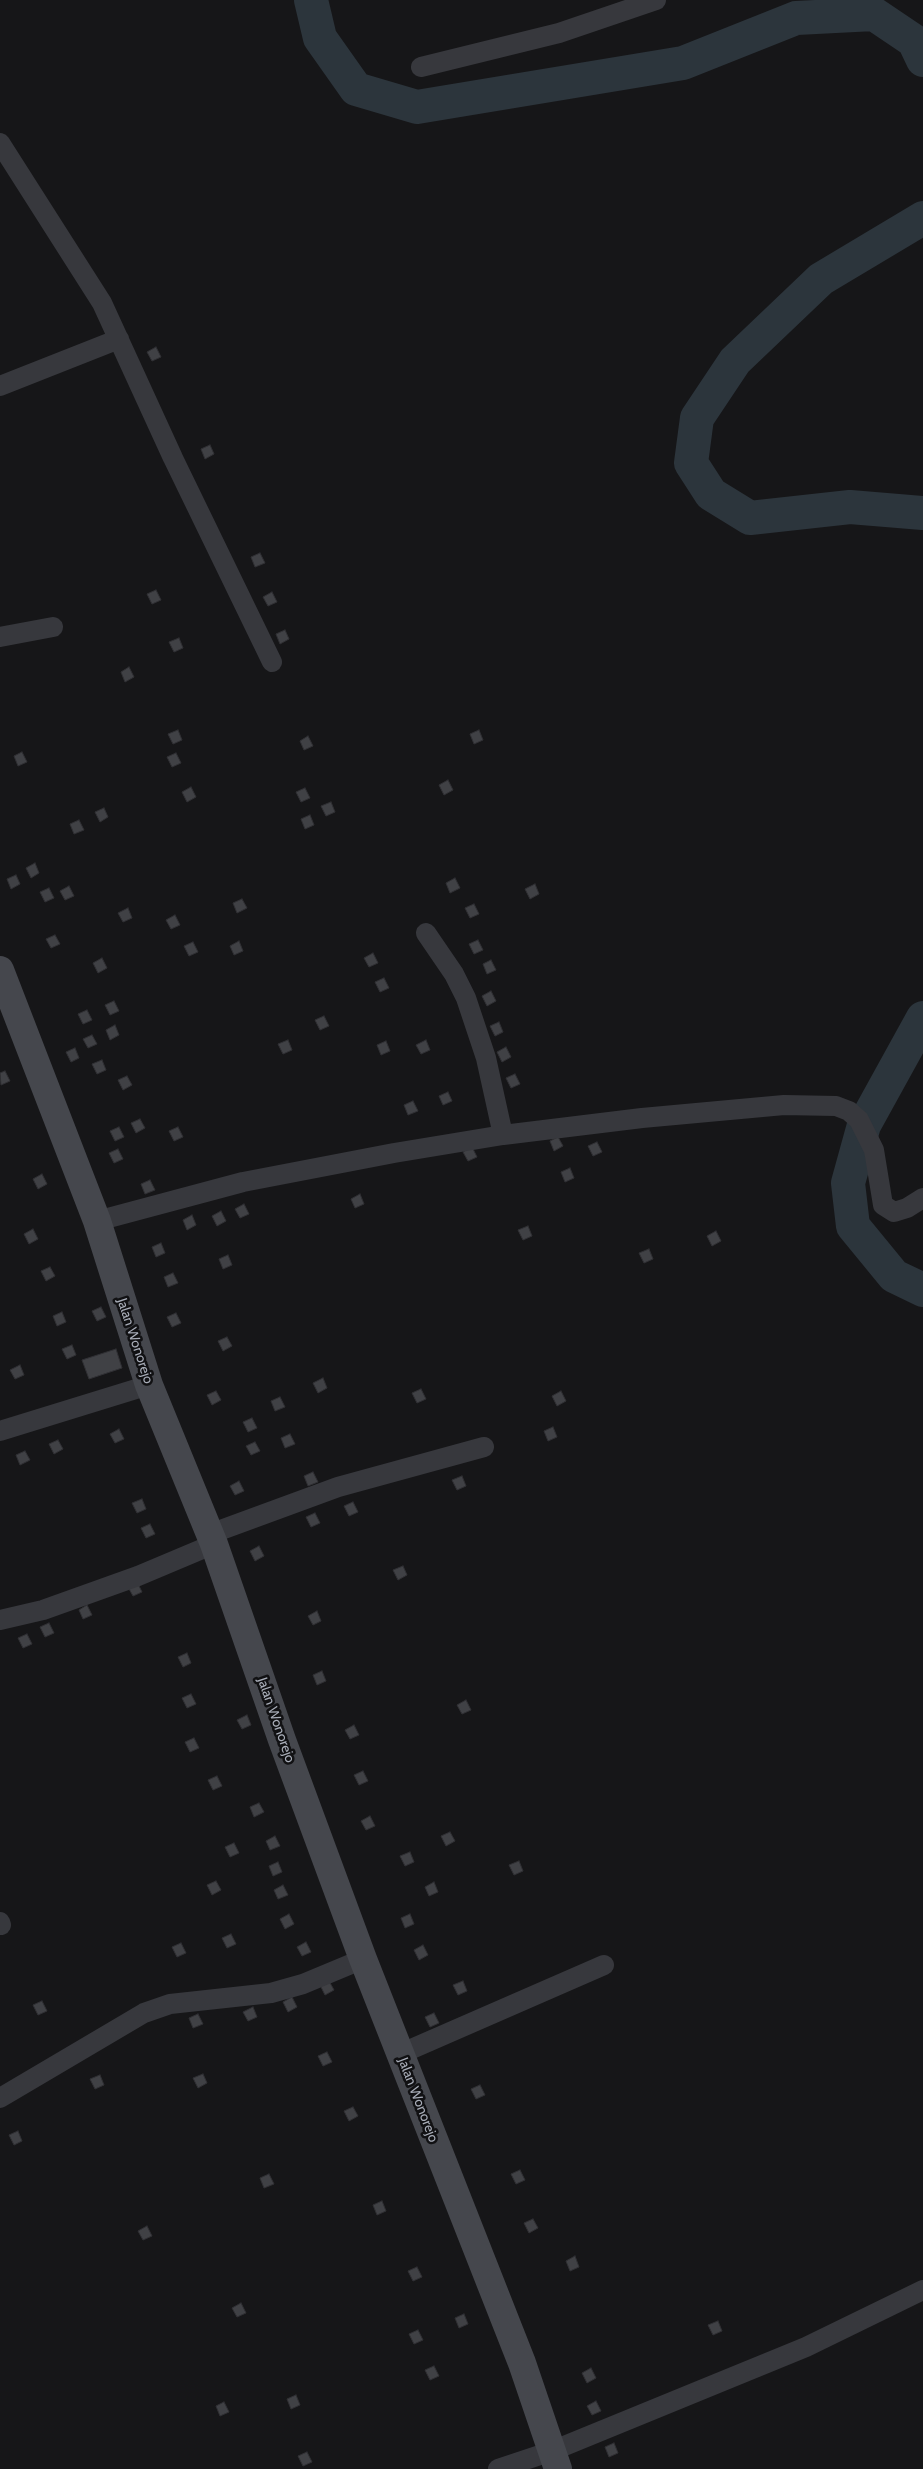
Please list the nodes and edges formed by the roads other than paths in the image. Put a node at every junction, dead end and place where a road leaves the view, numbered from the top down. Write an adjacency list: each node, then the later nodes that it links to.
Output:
1 (656, 0): 2 (street)
2 (421, 67)
3 (0, 143): 4 (street)
4 (119, 339): 5 (street); 8 (street)
5 (0, 386)
6 (53, 627): 7 (street)
7 (0, 637)
8 (272, 662)
9 (426, 933): 11 (street)
10 (0, 970): 13 (street, Jalan Wonorejo)
11 (503, 1135): 12 (street); 13 (street)
12 (923, 1198)
13 (97, 1221): 14 (street, Jalan Wonorejo)
14 (149, 1385): 15 (street); 17 (street, Jalan Wonorejo)
15 (0, 1431)
16 (484, 1447): 17 (street)
17 (212, 1539): 18 (street); 19 (street, Jalan Wonorejo)
18 (0, 1620)
19 (363, 1959): 21 (street, Jalan Wonorejo); 22 (street)
20 (604, 1965): 21 (street)
21 (400, 2054): 24 (street, Jalan Wonorejo)
22 (0, 2098)
23 (923, 2290): 24 (street)
24 (555, 2460): 25 (street)
25 (498, 2469)

